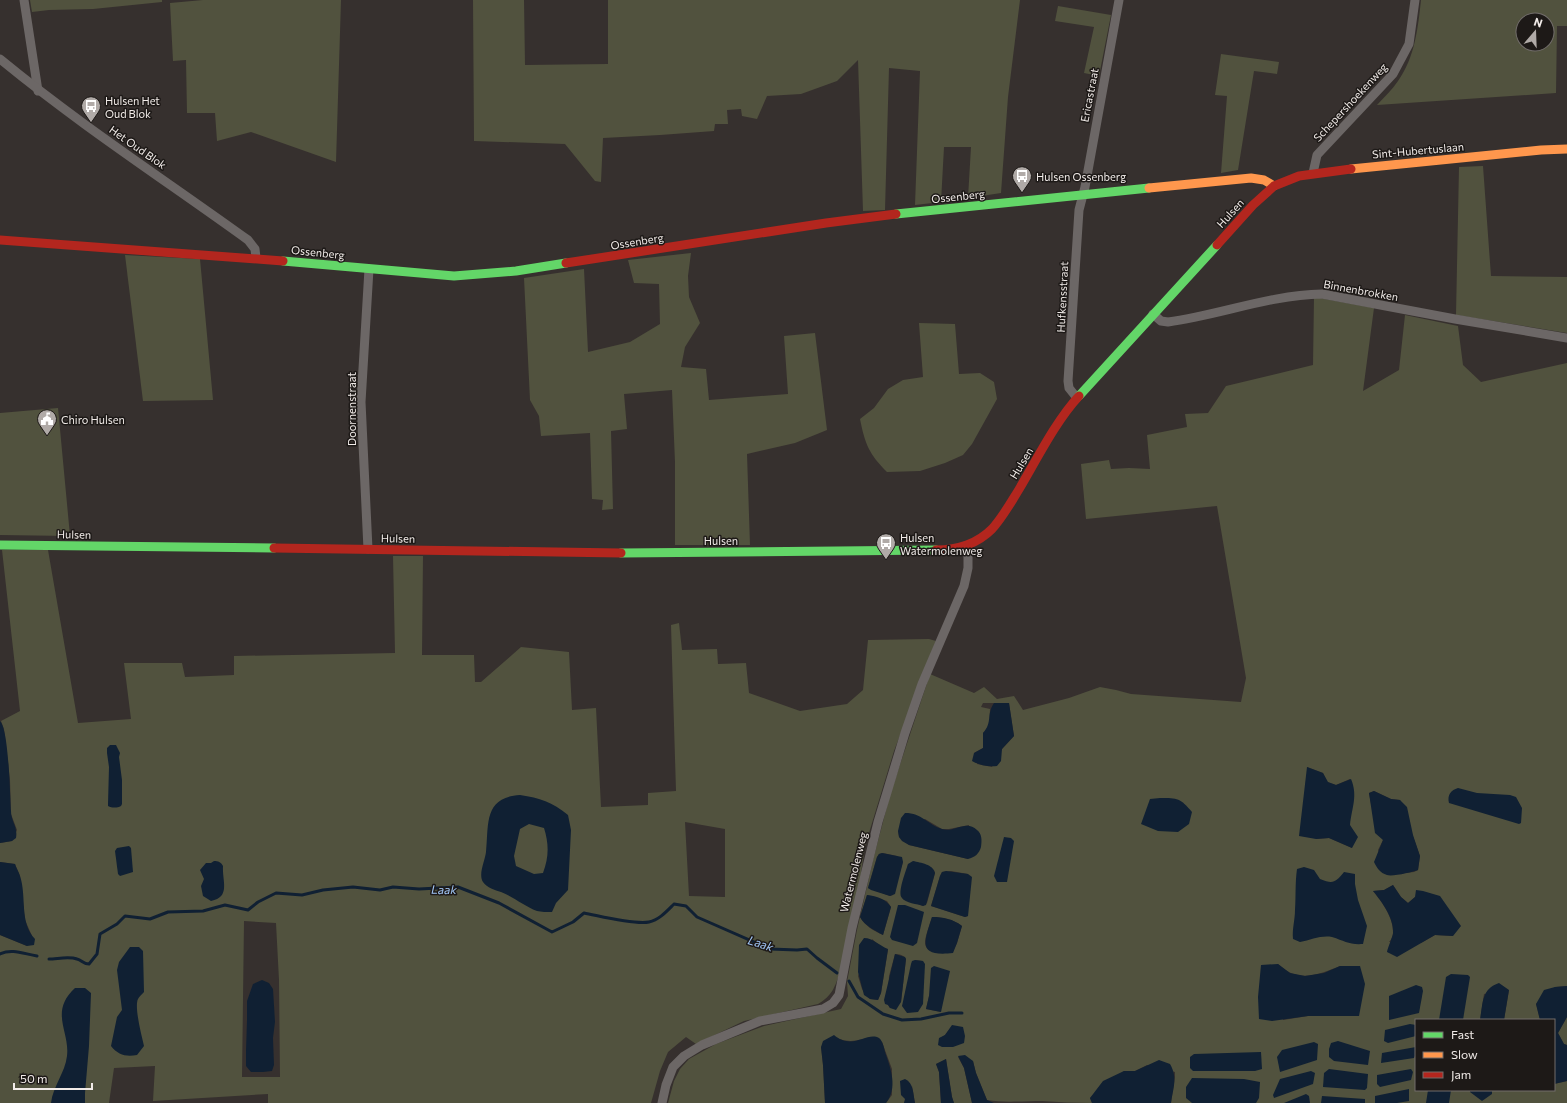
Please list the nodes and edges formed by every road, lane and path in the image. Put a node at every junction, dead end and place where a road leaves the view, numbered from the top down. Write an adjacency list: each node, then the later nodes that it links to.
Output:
1 (24, 0): 5 (street)
2 (1120, 0): 9 (street, Ericastraat)
3 (1415, 0): 7 (street, Schepershoekenweg)
4 (0, 59): 5 (street, Het Oud Blok)
5 (38, 91): 11 (street, Het Oud Blok)
6 (1567, 149): 7 (street, Sint-Hubertuslaan)
7 (1313, 173): 8 (street, Sint-Hubertuslaan)
8 (1274, 186): 9 (street, Ossenberg); 13 (street, Hulsen)
9 (1083, 195): 12 (street, Ossenberg); 15 (street, Hufkensstraat)
10 (0, 240): 11 (street, Ossenberg)
11 (256, 258): 12 (street, Ossenberg)
12 (369, 269): 18 (street, Doornenstraat)
13 (1153, 314): 14 (street, Binnenbrokken); 15 (street, Hulsen)
14 (1567, 338)
15 (1077, 398): 17 (street, Hulsen)
16 (0, 545): 18 (street, Hulsen)
17 (965, 546): 18 (street, Hulsen); 19 (street, Watermolenweg)
18 (368, 549)
19 (662, 1103)

